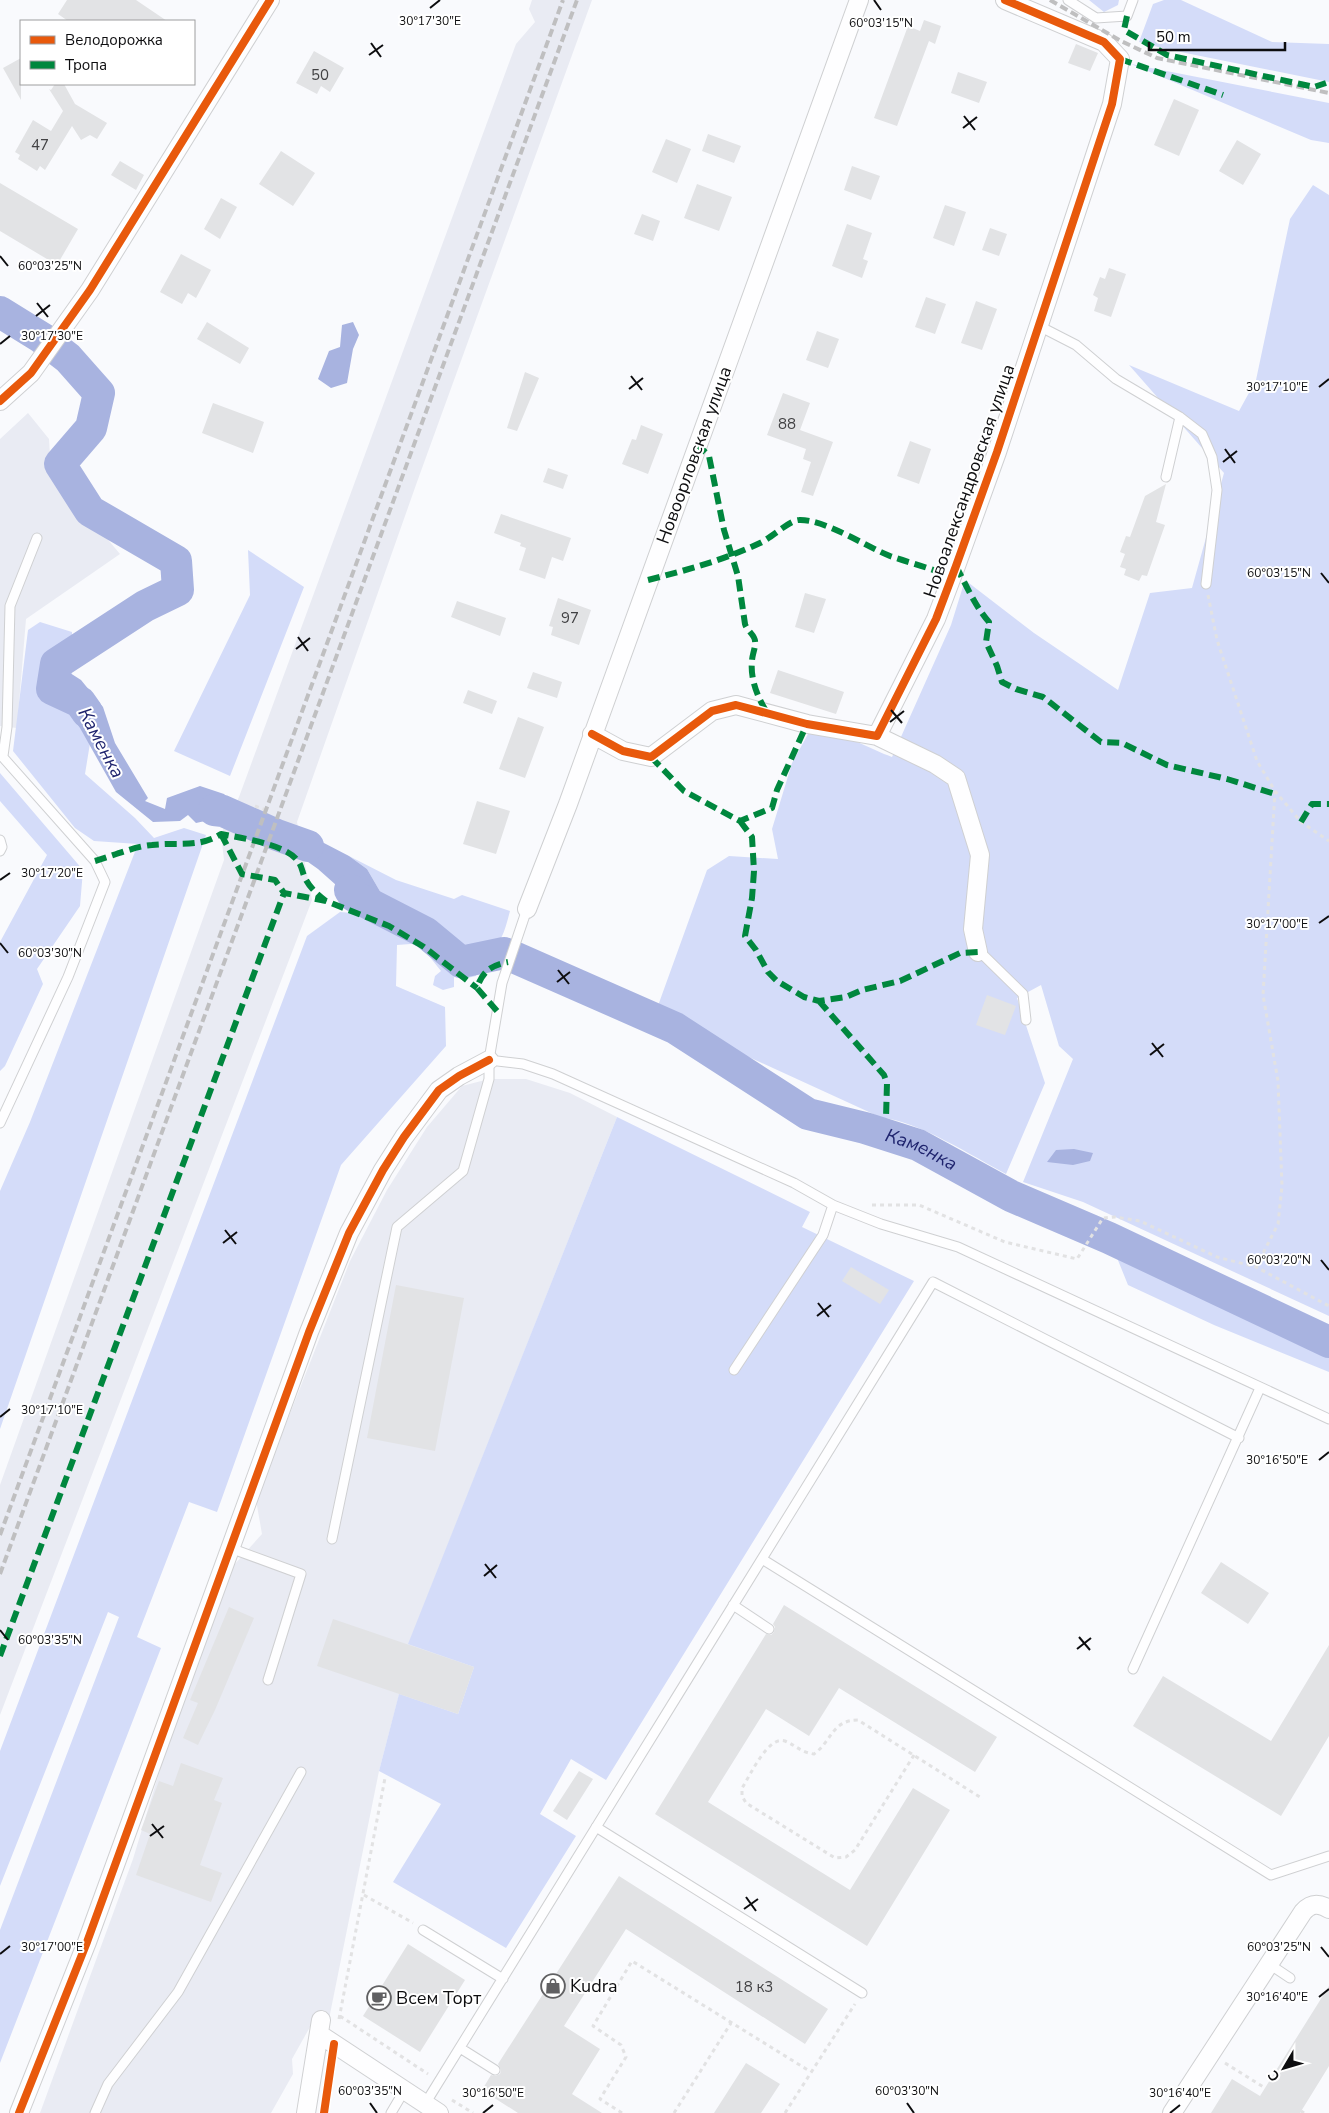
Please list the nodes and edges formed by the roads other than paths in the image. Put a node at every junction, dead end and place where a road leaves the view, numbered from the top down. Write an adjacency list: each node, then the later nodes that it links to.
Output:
1 (270, 0): 7 (street)
2 (859, 0): 12 (street, Новоорловская улица)
3 (1005, 0): 6 (street, Новоалександровская улица)
4 (1068, 0): 5 (lane)
5 (1133, 0)
6 (1039, 326): 8 (lane); 13 (street, Новоалександровская улица)
7 (0, 401)
8 (1180, 417): 9 (lane); 11 (lane)
9 (1166, 477)
10 (37, 538): 14 (lane)
11 (1206, 584)
12 (592, 734): 13 (street); 19 (street, Новоорловская улица)
13 (877, 736): 15 (lane)
14 (1, 755): 22 (lane)
15 (956, 778): 18 (street)
16 (0, 840): 17 (lane)
17 (0, 851)
18 (980, 855): 20 (lane)
19 (527, 909): 21 (lane)
20 (1026, 1020)
21 (489, 1060): 23 (lane); 28 (lane); 29 (street)
22 (0, 1123)
23 (833, 1205): 24 (lane); 25 (lane)
24 (734, 1370)
25 (1260, 1388): 26 (lane); 27 (lane)
26 (1329, 1420)
27 (1239, 1438): 30 (lane); 33 (lane)
28 (332, 1539)
29 (230, 1548): 34 (lane); 49 (street)
30 (762, 1559): 31 (lane); 37 (lane)
31 (734, 1605): 32 (lane); 36 (lane)
32 (769, 1629)
33 (1133, 1669)
34 (268, 1680)
35 (301, 1772): 50 (lane)
36 (596, 1827): 42 (lane); 43 (lane)
37 (1329, 1856)
38 (1329, 1909): 40 (street)
39 (423, 1930): 42 (lane)
40 (1269, 1964): 41 (lane); 48 (street)
41 (1290, 1978)
42 (504, 1979): 44 (lane)
43 (862, 1993)
44 (460, 2048): 45 (lane); 47 (lane)
45 (494, 2070)
46 (404, 2091): 47 (street); 51 (street); 52 (lane)
47 (432, 2108)
48 (1178, 2111)
49 (19, 2113)
50 (95, 2113)
51 (306, 2113)
52 (391, 2113)

